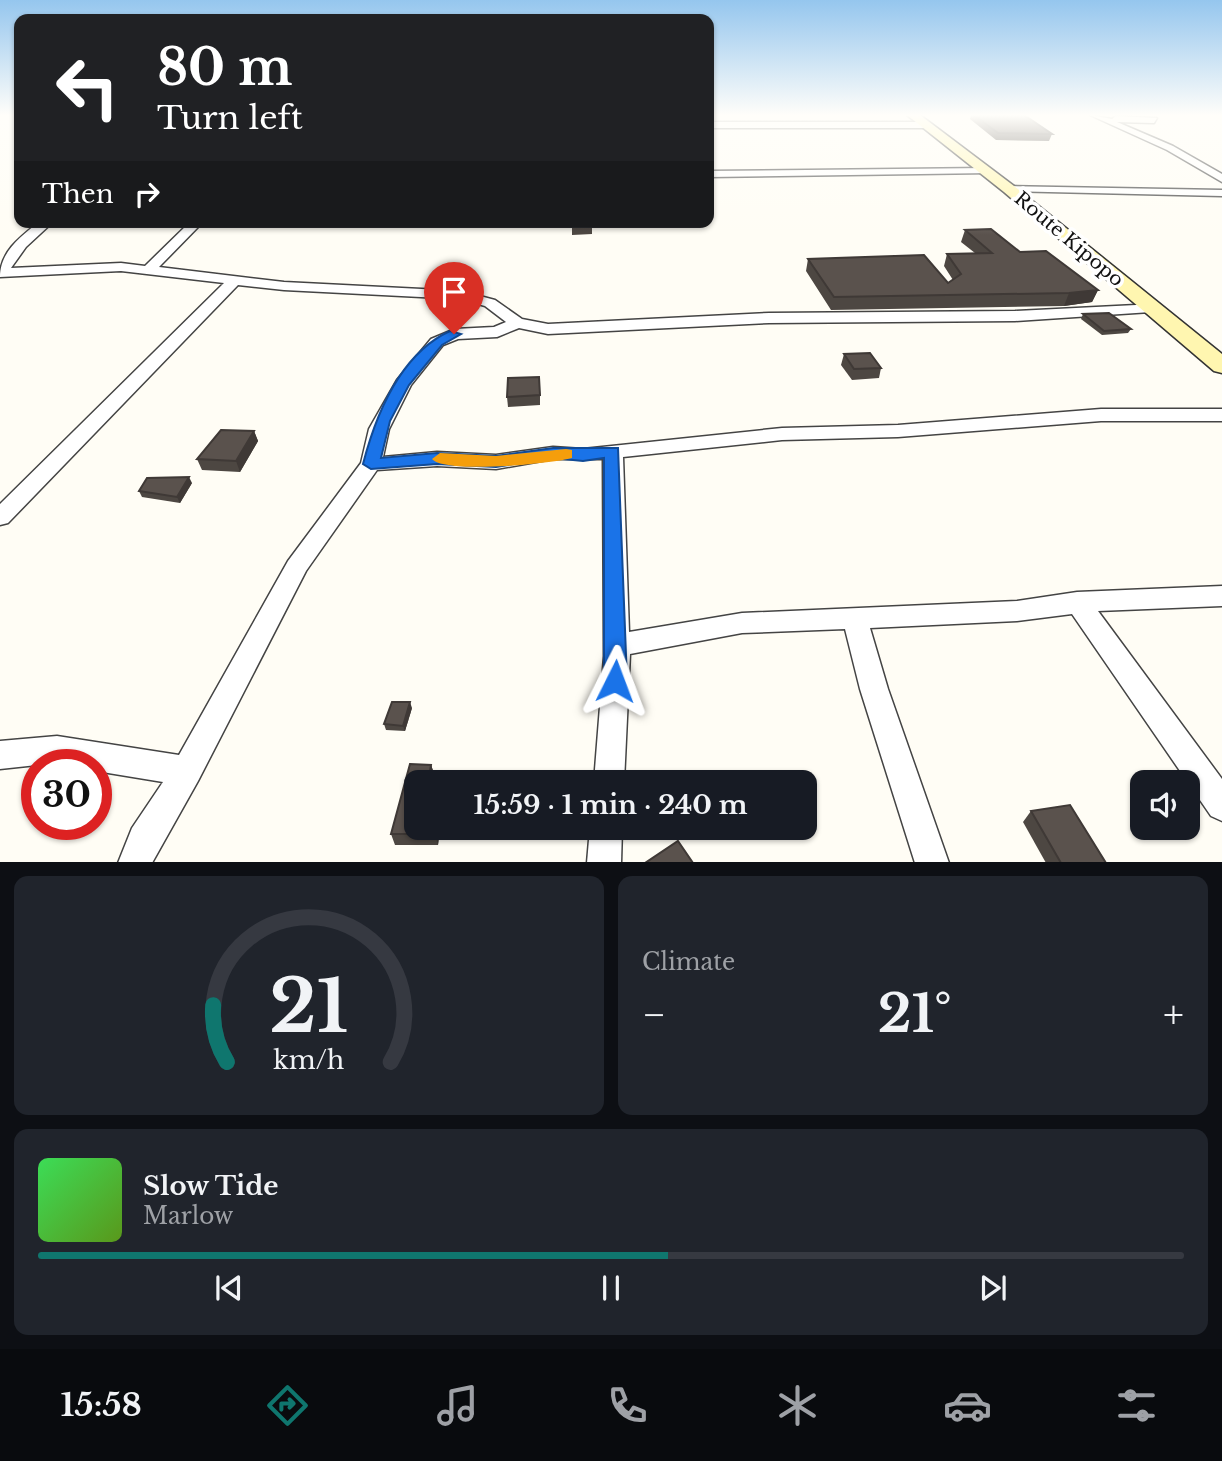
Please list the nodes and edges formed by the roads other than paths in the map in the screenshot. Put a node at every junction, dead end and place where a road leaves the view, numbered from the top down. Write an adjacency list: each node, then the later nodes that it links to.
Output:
1 (966, 155): 3 (main road, Route Kipopo)
2 (1182, 155): 5 (street)
3 (986, 170): 4 (street); 6 (main road, Route Kipopo)
4 (714, 174)
5 (1222, 179)
6 (1009, 189): 7 (street); 13 (main road, Route Kipopo)
7 (1222, 192)
8 (37, 228): 11 (street)
9 (191, 228): 10 (street)
10 (148, 271): 11 (street); 12 (street)
11 (1, 273)
12 (235, 281): 14 (street); 19 (street)
13 (1151, 307): 14 (street); 15 (main road, Route Kipopo)
14 (517, 323): 18 (street)
15 (1222, 366)
16 (1222, 415): 17 (street)
17 (612, 452): 18 (street); 23 (street)
18 (371, 464): 26 (street)
19 (0, 517)
20 (1222, 596): 21 (street)
21 (1077, 602): 22 (street); 27 (street)
22 (855, 618): 23 (street); 31 (street)
23 (617, 645): 25 (street)
24 (0, 755): 26 (street)
25 (610, 770)
26 (187, 771): 29 (street)
27 (1222, 805)
28 (605, 840): 30 (street)
29 (135, 862)
30 (604, 862)
31 (932, 862)

